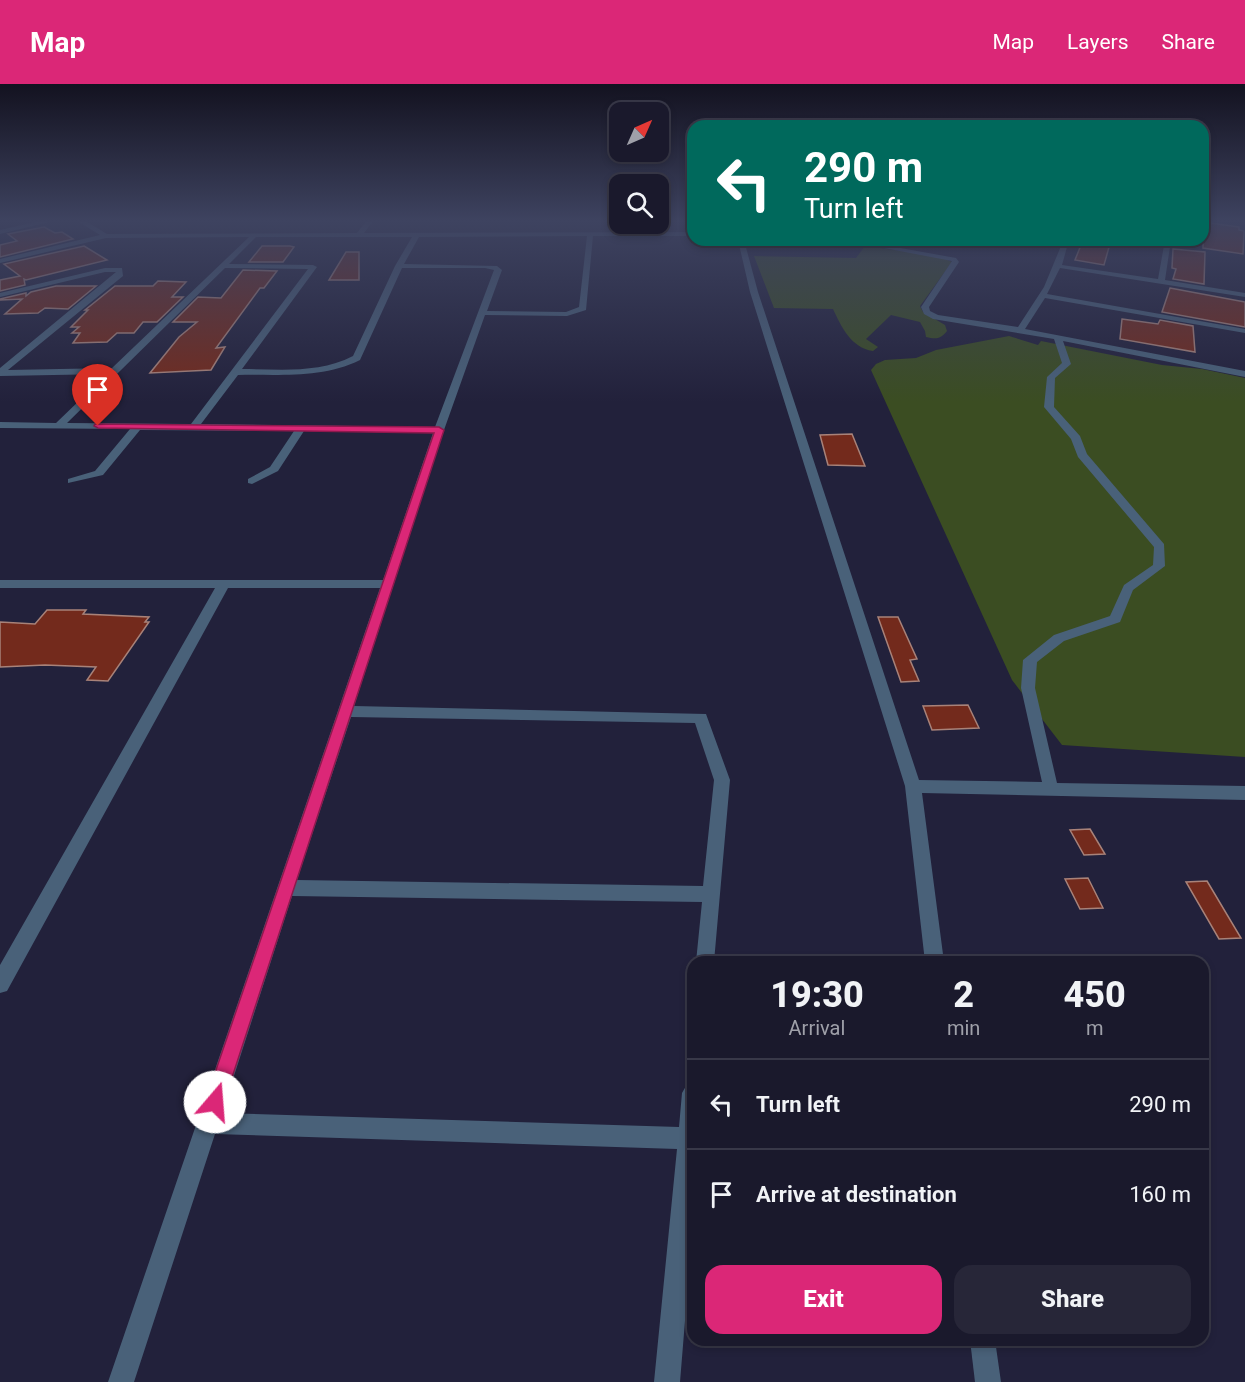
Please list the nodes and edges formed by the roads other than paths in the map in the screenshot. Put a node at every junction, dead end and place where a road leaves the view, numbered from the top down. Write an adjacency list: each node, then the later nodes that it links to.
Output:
1 (61, 281): 12 (street)
2 (112, 281): 20 (street)
3 (208, 281): 19 (street)
4 (303, 281): 21 (street)
5 (392, 281): 21 (street)
6 (495, 281): 15 (street)
7 (586, 281): 15 (street)
8 (751, 281): 35 (street)
9 (943, 281): 16 (street)
10 (1052, 281): 14 (street)
11 (1161, 281): 13 (street)
12 (0, 295)
13 (1245, 295)
14 (1044, 296): 16 (street); 17 (street)
15 (484, 314): 28 (street)
16 (1020, 330): 18 (street)
17 (1245, 331)
18 (1057, 337): 22 (street); 36 (street)
19 (114, 371): 20 (street); 24 (street)
20 (0, 372)
21 (236, 372): 26 (street)
22 (1245, 374)
23 (0, 425): 24 (street)
24 (58, 426): 25 (street)
25 (138, 426): 26 (street); 29 (street)
26 (195, 426): 27 (street)
27 (301, 428): 28 (street); 30 (street)
28 (439, 430): 32 (street)
29 (72, 481)
30 (252, 481)
31 (0, 584): 33 (street)
32 (387, 584): 33 (street); 34 (street)
33 (223, 585): 42 (street)
34 (345, 711): 38 (street); 39 (street)
35 (913, 786): 36 (street); 41 (street)
36 (1051, 789): 37 (street)
37 (1245, 793)
38 (286, 888): 39 (street); 43 (street)
39 (711, 894): 40 (street)
40 (706, 956)
41 (934, 956)
42 (0, 984)
43 (208, 1123): 44 (street); 47 (street)
44 (687, 1138)
45 (687, 1160): 48 (street)
46 (984, 1346): 49 (street)
47 (121, 1382)
48 (667, 1382)
49 (988, 1382)

